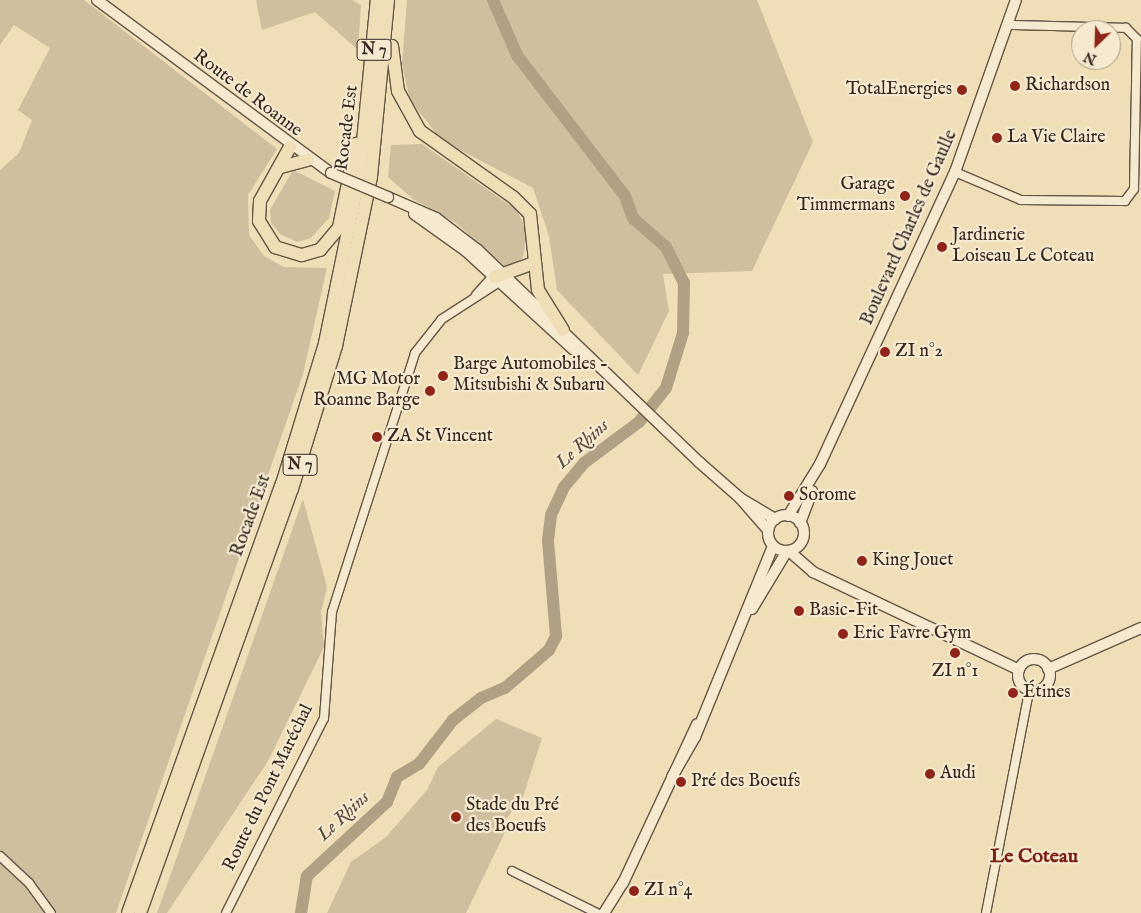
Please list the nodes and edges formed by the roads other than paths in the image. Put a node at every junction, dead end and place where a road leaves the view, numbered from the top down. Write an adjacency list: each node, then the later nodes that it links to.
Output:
1 (97, 0): 8 (street, Route de Roanne)
2 (377, 0): 7 (highway, Rocade Est / N 7)
3 (388, 0): 6 (highway, Rocade Est / N 7)
4 (1016, 0): 5 (street, Boulevard Charles de Gaulle)
5 (1008, 25): 11 (street, Boulevard Charles de Gaulle); 11 (street)
6 (387, 32): 12 (highway); 36 (highway, Rocade Est / N 7)
7 (370, 99): 10 (highway); 35 (highway, Rocade Est / N 7)
8 (290, 146): 9 (street, Route de Roanne); 10 (highway)
9 (308, 160): 10 (highway); 13 (street, Route de Roanne, bridge)
10 (281, 167)
11 (955, 172): 17 (street, Boulevard Charles de Gaulle)
12 (534, 263): 13 (highway); 15 (highway)
13 (499, 277): 14 (street, Route du Pont Maréchal); 14 (street, Route du Pont Maréchal); 15 (street); 16 (street)
14 (476, 295): 37 (street, Route du Pont Maréchal)
15 (563, 330): 16 (street)
16 (586, 356): 18 (street)
17 (820, 464): 19 (street, Boulevard Charles de Gaulle); 21 (street, Boulevard Charles de Gaulle)
18 (740, 498): 20 (street); 22 (street)
19 (788, 516): 20 (street); 21 (street)
20 (775, 519): 22 (street)
21 (800, 523): 23 (street)
22 (768, 530): 24 (street)
23 (801, 542): 25 (street); 26 (street)
24 (773, 546): 25 (street); 27 (street)
25 (788, 551): 26 (street); 27 (street)
26 (828, 578): 30 (street)
27 (749, 612): 39 (street)
28 (1141, 628): 29 (street)
29 (1048, 669): 30 (street); 31 (street)
30 (1019, 670): 31 (street)
31 (1029, 690): 40 (street)
32 (0, 856): 34 (street)
33 (512, 872): 38 (street)
34 (51, 913)
35 (128, 913)
36 (140, 913)
37 (226, 913)
38 (598, 913)
39 (604, 913)
40 (986, 913)

